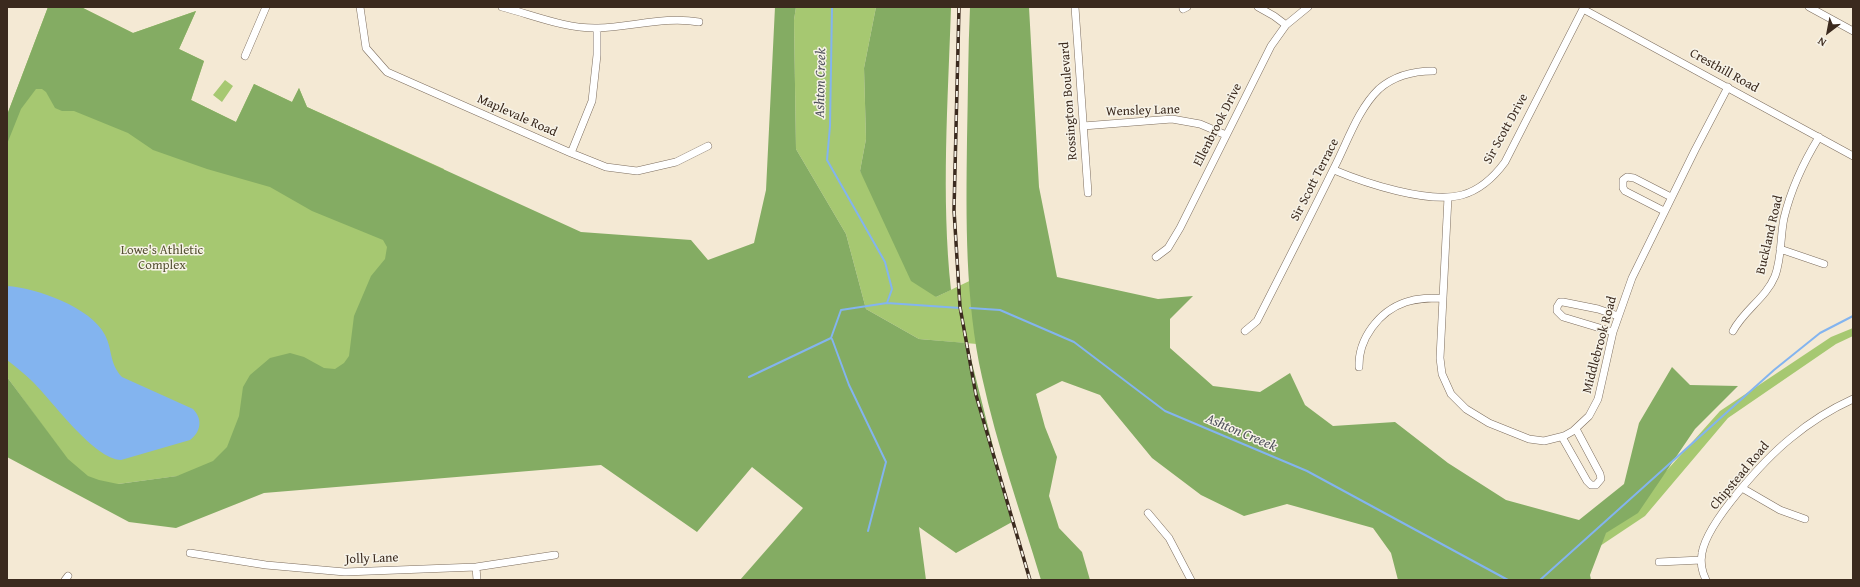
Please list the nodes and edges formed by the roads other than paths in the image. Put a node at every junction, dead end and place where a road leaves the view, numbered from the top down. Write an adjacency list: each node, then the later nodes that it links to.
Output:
1 (266, 7): 13 (street)
2 (360, 7): 20 (street, Maplevale Road)
3 (502, 7): 11 (street)
4 (1076, 7): 16 (street, Rossington Boulevard)
5 (1258, 7): 10 (street)
6 (1308, 7): 10 (street, Ellenbrook Drive)
7 (1810, 7): 12 (street)
8 (1584, 8): 15 (street, Cresthill Road); 24 (street, Sir Scott Drive)
9 (699, 22): 11 (street)
10 (1286, 26): 17 (street, Ellenbrook Drive)
11 (597, 28): 20 (street)
12 (1853, 31)
13 (245, 56)
14 (1433, 71): 22 (street, Sir Scott Terrace)
15 (1728, 87): 18 (street, Cresthill Road); 25 (street, Middlebrook Road)
16 (1083, 126): 17 (street, Wensley Lane); 23 (street, Rossington Boulevard)
17 (1226, 135): 28 (street, Ellenbrook Drive)
18 (1819, 137): 21 (street, Cresthill Road); 27 (street, Buckland Road)
19 (708, 146): 20 (street, Maplevale Road)
20 (571, 153)
21 (1853, 156)
22 (1334, 170): 24 (street, Sir Scott Drive); 32 (street, Sir Scott Terrace)
23 (1088, 193)
24 (1448, 197): 30 (street, Middlebrook Road)
25 (1671, 197): 26 (street, Middlebrook Road); 26 (street)
26 (1664, 211): 31 (street, Middlebrook Road)
27 (1780, 249): 29 (street); 33 (street, Buckland Road)
28 (1156, 258)
29 (1824, 264)
30 (1443, 298): 35 (street); 38 (street, Middlebrook Road)
31 (1618, 316): 34 (street, Middlebrook Road); 34 (street)
32 (1245, 331)
33 (1733, 331)
34 (1613, 332): 37 (street, Middlebrook Road)
35 (1359, 367)
36 (1853, 399): 39 (street, Chipstead Road)
37 (1576, 429): 38 (street, Middlebrook Road); 38 (street)
38 (1562, 437)
39 (1742, 488): 41 (street); 44 (street, Chipstead Road)
40 (1148, 513): 50 (street)
41 (1805, 519)
42 (190, 553): 47 (street, Jolly Lane)
43 (555, 555): 46 (street, Jolly Lane)
44 (1701, 560): 45 (street); 51 (street, Chipstead Road)
45 (1659, 562)
46 (476, 567): 47 (street, Jolly Lane); 49 (street)
47 (345, 572): 48 (street)
48 (344, 580)
49 (477, 580)
50 (1191, 580)
51 (1706, 580)

